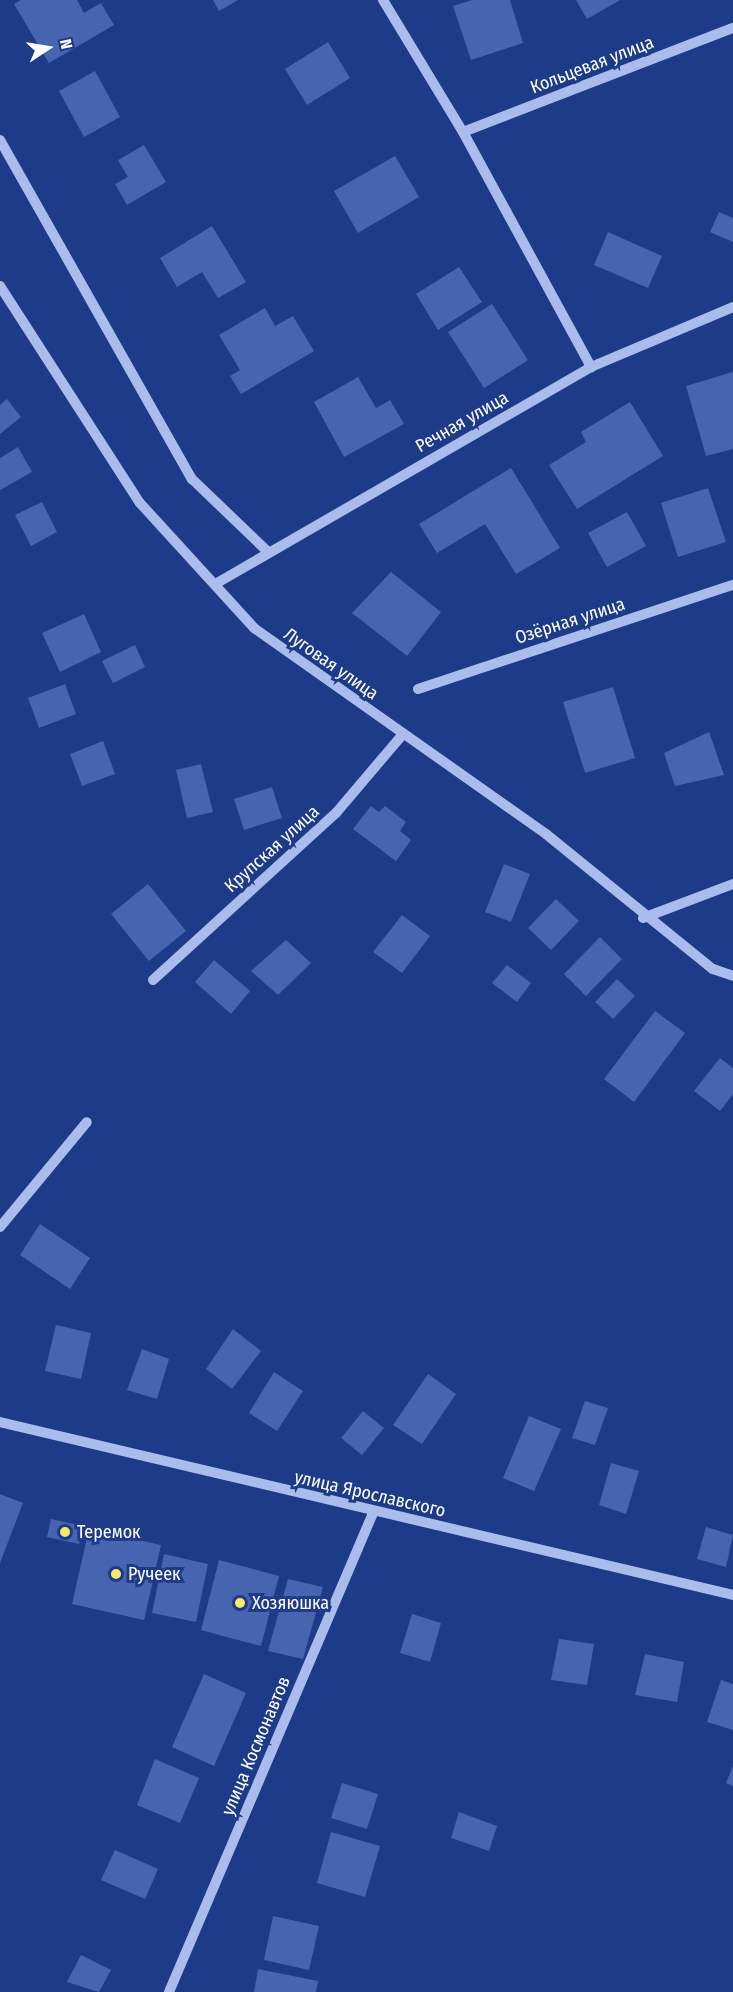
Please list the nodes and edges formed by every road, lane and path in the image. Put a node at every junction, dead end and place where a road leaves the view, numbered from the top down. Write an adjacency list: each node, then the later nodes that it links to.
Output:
1 (382, 0): 3 (street)
2 (733, 28): 3 (street, Кольцевая улица)
3 (464, 132): 7 (street)
4 (0, 140): 8 (street)
5 (0, 286): 9 (street, Луговая улица)
6 (733, 307): 7 (street, Речная улица)
7 (591, 367): 8 (street, Речная улица)
8 (268, 552): 9 (street, Речная улица)
9 (216, 583): 12 (street, Луговая улица)
10 (733, 585): 11 (street, Озёрная улица)
11 (418, 689)
12 (403, 734): 14 (street, Луговая улица); 16 (street, Крупская улица)
13 (733, 884): 14 (street)
14 (643, 918): 15 (street, Луговая улица)
15 (733, 976)
16 (153, 980)
17 (87, 1122): 18 (street)
18 (0, 1227)
19 (0, 1422): 20 (street, улица Ярославского)
20 (373, 1513): 21 (street, улица Ярославского); 22 (street, улица Космонавтов)
21 (733, 1595)
22 (169, 1992)

